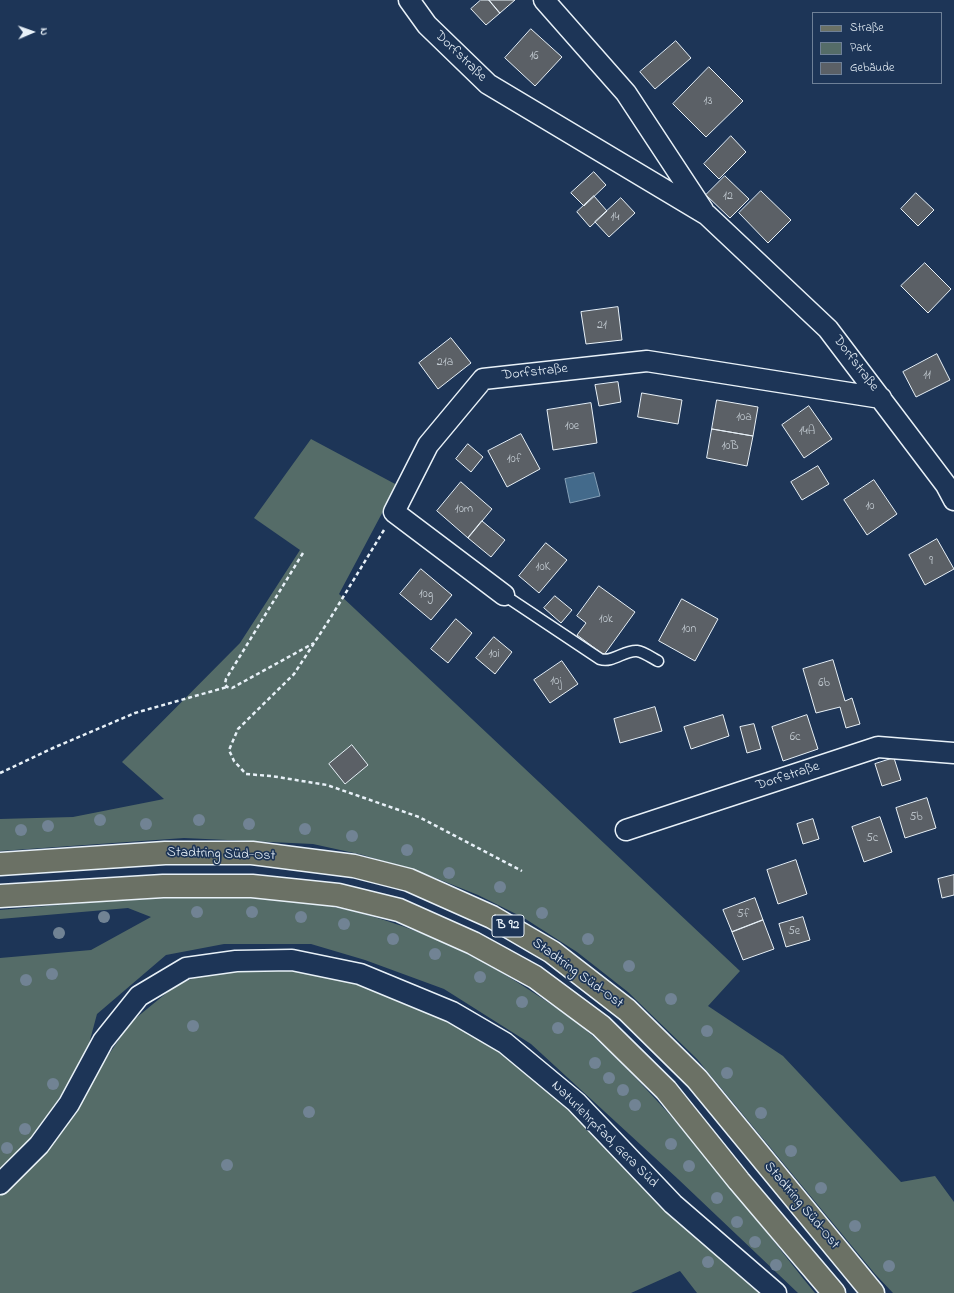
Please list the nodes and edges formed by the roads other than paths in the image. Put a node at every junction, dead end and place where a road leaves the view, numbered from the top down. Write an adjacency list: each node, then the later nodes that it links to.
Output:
1 (409, 0): 3 (street, Dorfstraße)
2 (544, 0): 3 (street, Dorfstraße)
3 (707, 215): 4 (street, Dorfstraße)
4 (881, 398): 5 (street, Dorfstraße); 6 (street, Dorfstraße)
5 (951, 489)
6 (504, 594): 7 (lane)
7 (658, 661)
8 (954, 753): 9 (street, Dorfstraße)
9 (626, 830)
10 (0, 864): 15 (main road, Stadtring Süd-Ost / B 92)
11 (0, 896): 14 (main road, Stadtring Süd-Ost / B 92)
12 (0, 1184): 13 (street, Naturlehrpfad, Gera Süd)
13 (776, 1293)
14 (834, 1293)
15 (873, 1293)

